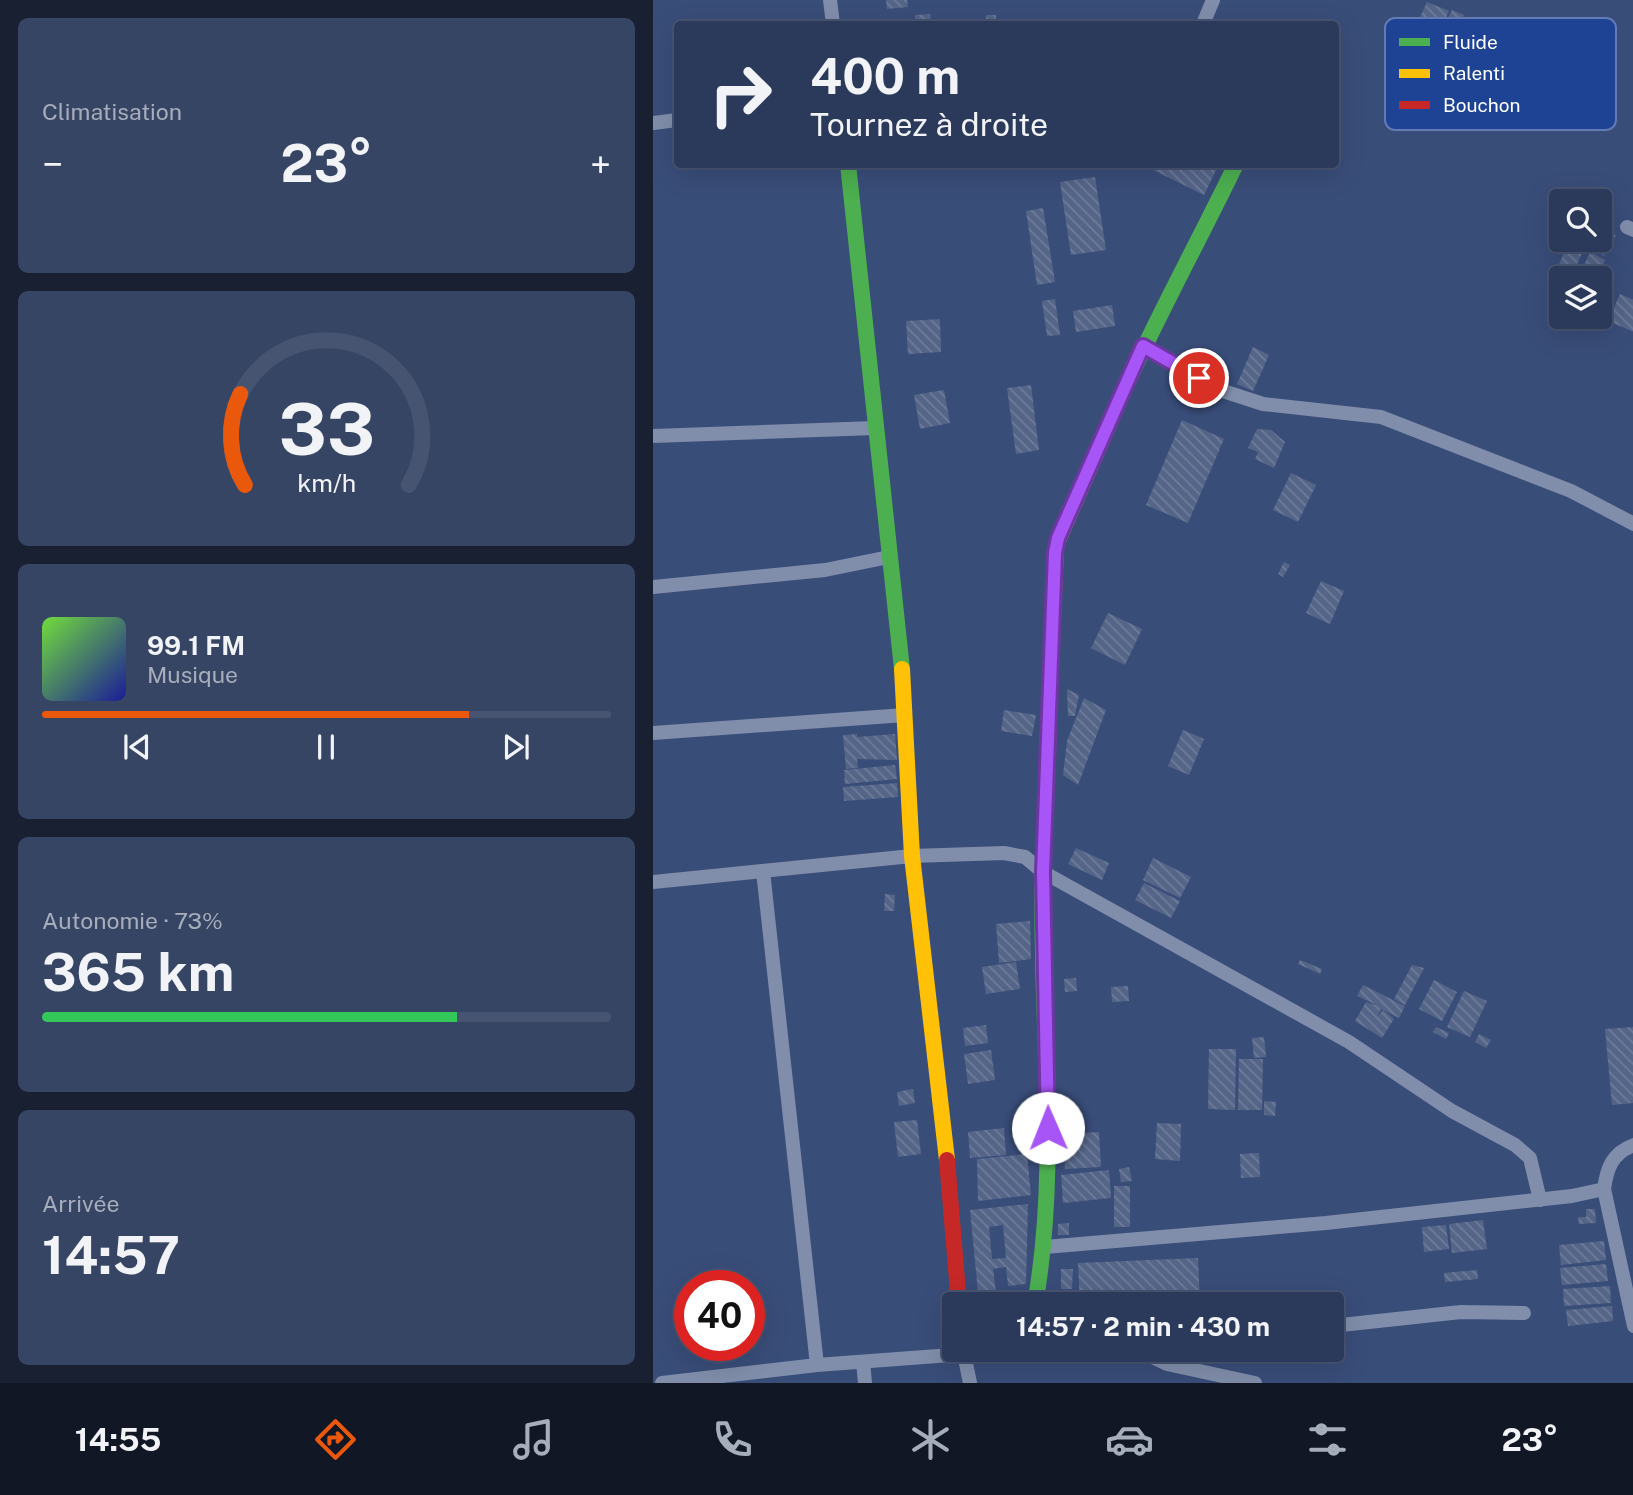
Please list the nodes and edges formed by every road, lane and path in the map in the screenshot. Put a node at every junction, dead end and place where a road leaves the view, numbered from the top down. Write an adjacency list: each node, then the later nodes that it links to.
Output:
1 (830, 0): 3 (street)
2 (1213, 0): 4 (street)
3 (833, 21)
4 (1204, 21)
5 (674, 120): 6 (street)
6 (653, 123)
7 (848, 168): 10 (street)
8 (1234, 168): 9 (street)
9 (1143, 346): 12 (street); 19 (street)
10 (875, 428): 11 (street); 13 (street)
11 (653, 436)
12 (1633, 524)
13 (889, 557): 14 (street); 15 (street)
14 (653, 587)
15 (905, 715): 16 (street); 17 (street)
16 (653, 733)
17 (912, 856): 18 (street); 19 (street); 25 (street)
18 (763, 871): 20 (street); 34 (street)
19 (1043, 872): 23 (street); 24 (street)
20 (653, 883)
21 (1633, 1146): 22 (street)
22 (1604, 1189): 23 (street); 29 (street)
23 (1540, 1200): 24 (street)
24 (1045, 1247): 26 (street)
25 (958, 1292)
26 (1037, 1292)
27 (1524, 1313): 28 (street)
28 (1344, 1325)
29 (1633, 1326)
30 (942, 1354): 31 (street)
31 (863, 1362): 34 (street); 36 (street)
32 (965, 1362): 37 (street)
33 (1162, 1362): 38 (street)
34 (817, 1365): 35 (street)
35 (662, 1383)
36 (865, 1383)
37 (970, 1383)
38 (1255, 1383)

